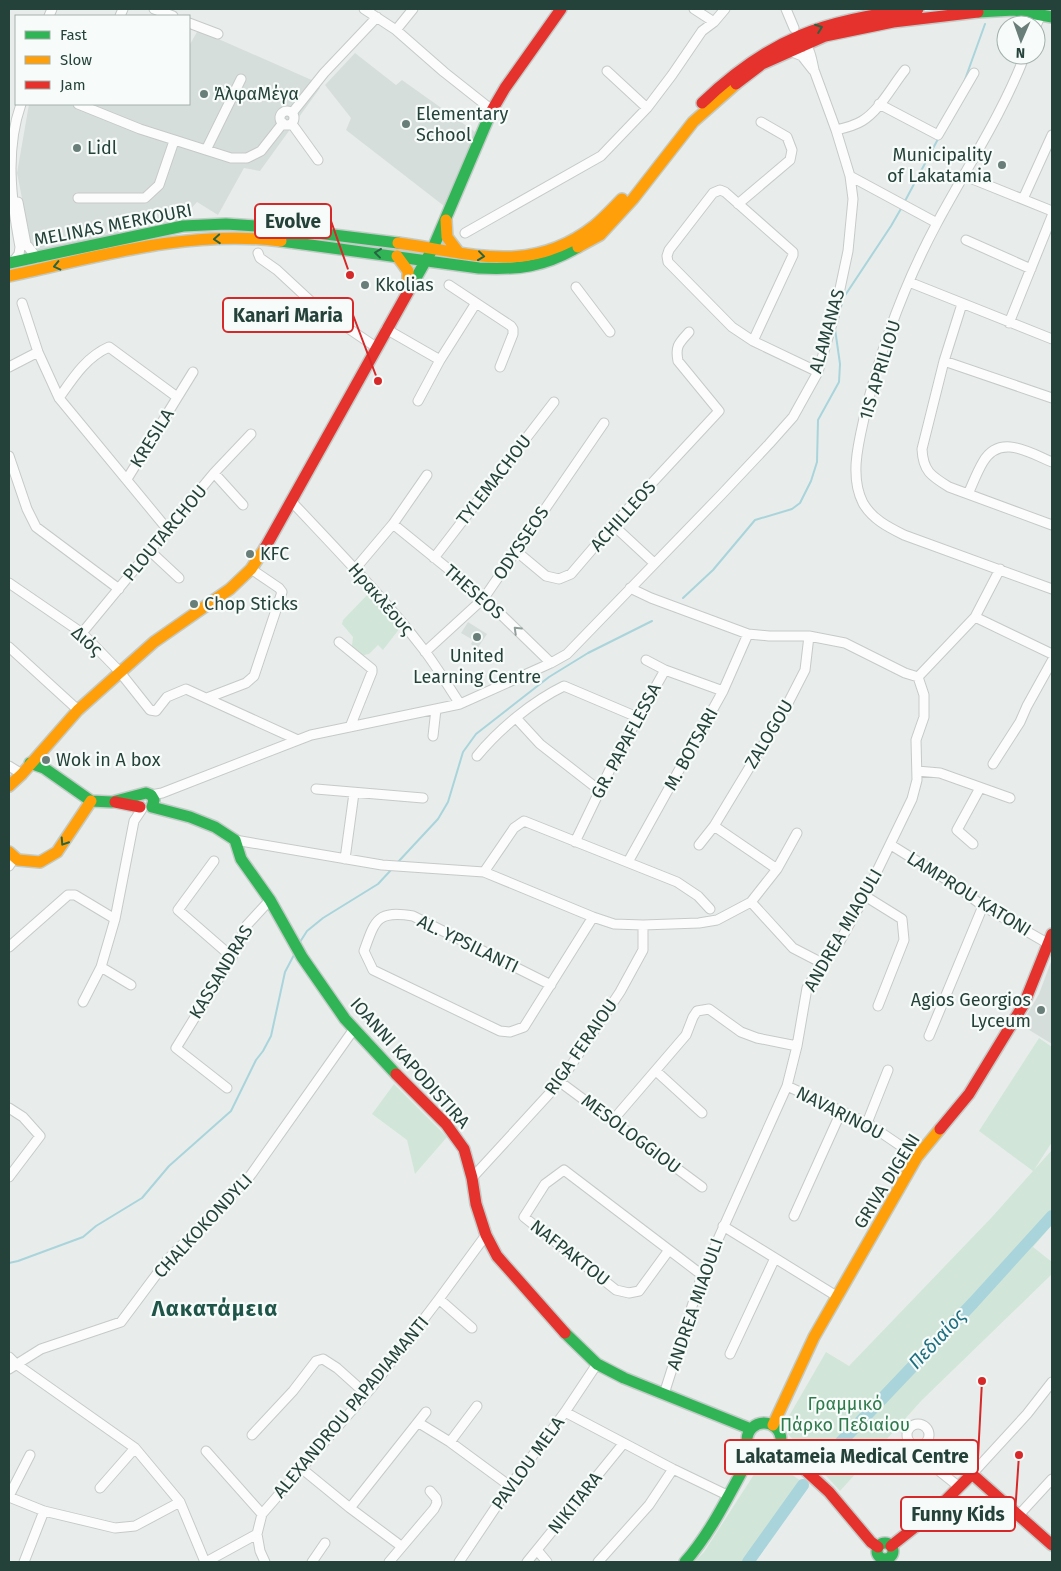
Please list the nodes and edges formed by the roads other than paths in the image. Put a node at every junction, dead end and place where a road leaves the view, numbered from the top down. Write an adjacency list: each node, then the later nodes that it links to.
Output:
1 (154, 9): 11 (street)
2 (364, 9): 12 (street)
3 (413, 9): 16 (street)
4 (561, 9): 30 (main road)
5 (694, 9): 14 (street)
6 (725, 9): 14 (street)
7 (786, 9): 18 (street, ALAMANAS)
8 (918, 9): 9 (main road)
9 (891, 14): 10 (main road); 18 (main road)
10 (1040, 14): 13 (main road)
11 (170, 15)
12 (377, 17): 16 (street); 32 (street)
13 (1052, 17)
14 (714, 22): 29 (street)
15 (190, 23): 17 (street)
16 (396, 30): 30 (street)
17 (218, 34)
18 (799, 36): 19 (main road, MELINAS MERKOURI); 21 (street, ALAMANAS); 53 (main road, MELINAS MERKOURI, one-way to 18)
19 (790, 51): 21 (street, ALAMANAS); 56 (main road, MELINAS MERKOURI)
20 (1021, 65): 41 (street, 1IS APRILIOU)
21 (814, 70): 33 (street, ALAMANAS)
22 (905, 70): 26 (street)
23 (606, 71): 29 (street)
24 (974, 73): 26 (street)
25 (241, 79): 37 (street)
26 (880, 104): 33 (street)
27 (21, 105): 39 (street)
28 (82, 105): 35 (street)
29 (647, 108): 49 (street)
30 (492, 110): 47 (main road)
31 (761, 122): 44 (street)
32 (287, 123): 37 (street); 38 (street)
33 (836, 130): 40 (street, ALAMANAS)
34 (1052, 135): 36 (street)
35 (174, 141): 37 (street); 42 (street)
36 (1050, 147): 43 (street)
37 (206, 150)
38 (318, 160)
39 (10, 162): 55 (street); 57 (street)
40 (850, 176): 48 (street); 80 (street, ALAMANAS)
41 (965, 176): 43 (street); 48 (street, 1IS APRILIOU)
42 (78, 198)
43 (1023, 200): 45 (street)
44 (738, 204): 72 (street); 72 (street)
45 (1052, 211)
46 (1052, 216): 58 (street)
47 (446, 220): 51 (main road); 53 (main road)
48 (937, 224): 60 (street, 1IS APRILIOU)
49 (465, 232)
50 (966, 240): 58 (street)
51 (433, 248): 53 (main road, MELINAS MERKOURI); 55 (main road, MELINAS MERKOURI); 56 (main road)
52 (258, 253): 73 (street)
53 (459, 253)
54 (397, 256): 56 (main road, MELINAS MERKOURI); 59 (main road, MELINAS MERKOURI, one-way to 59); 63 (main road)
55 (37, 258): 57 (main road, MELINAS MERKOURI)
56 (427, 260): 63 (main road)
57 (11, 262)
58 (1030, 269): 67 (street)
59 (9, 276)
60 (909, 282): 66 (street); 106 (street, 1IS APRILIOU)
61 (449, 285): 65 (street)
62 (576, 287): 69 (street)
63 (408, 291): 68 (main road)
64 (22, 303): 74 (street)
65 (476, 303): 75 (street); 78 (street)
66 (962, 304): 67 (street); 76 (street)
67 (1009, 323): 71 (street)
68 (386, 330): 73 (main road); 75 (street)
69 (610, 332)
70 (689, 332): 97 (street, ACHILLEOS)
71 (1052, 340)
72 (753, 341): 80 (street)
73 (376, 347): 94 (main road)
74 (38, 352): 77 (street); 82 (street)
75 (440, 360): 84 (street)
76 (944, 360): 83 (street); 93 (street)
77 (9, 367)
78 (500, 368)
79 (193, 372): 81 (street, KRESILA)
80 (818, 372): 103 (street, ALAMANAS)
81 (177, 397): 82 (street, KRESILA); 92 (street, KRESILA)
82 (59, 398): 92 (street)
83 (1052, 398)
84 (418, 401)
85 (554, 402): 102 (street, TYLEMACHOU)
86 (604, 423): 101 (street, ODYSSEOS)
87 (251, 434): 90 (street, PLOUTARCHOU)
88 (9, 456): 110 (street)
89 (1052, 462): 93 (street)
90 (214, 473): 95 (street); 99 (street, PLOUTARCHOU)
91 (427, 475): 96 (street)
92 (127, 479): 99 (street)
93 (968, 494): 98 (street)
94 (292, 502): 104 (main road); 105 (street, Ηρακλέους)
95 (243, 505)
96 (394, 524): 102 (street, THESEOS); 105 (street)
97 (613, 525): 101 (street, ACHILLEOS); 103 (street)
98 (1052, 526)
99 (168, 530): 100 (street, PLOUTARCHOU)
100 (150, 551): 107 (street); 110 (street, PLOUTARCHOU)
101 (516, 551): 112 (street, ODYSSEOS)
102 (434, 558): 112 (street, THESEOS)
103 (654, 563): 109 (street, ALAMANAS)
104 (251, 568): 125 (main road); 128 (street)
105 (355, 569): 119 (street, Ηρακλέους)
106 (1000, 569): 111 (street, 1IS APRILIOU); 113 (street)
107 (179, 578)
108 (9, 583): 114 (street, Διός)
109 (630, 588): 115 (street); 123 (street, ALAMANAS)
110 (119, 589): 114 (street, PLOUTARCHOU)
111 (1052, 590)
112 (484, 598): 119 (street, ODYSSEOS); 123 (street, THESEOS, one-way to 112)
113 (975, 617): 120 (street); 126 (street)
114 (82, 633): 125 (street, Διός)
115 (748, 634): 116 (street); 127 (street, M. BOTSARI)
116 (809, 636): 126 (street); 152 (street, ZALOGOU)
117 (339, 642): 134 (street)
118 (9, 648): 131 (street)
119 (425, 652): 129 (street, Ηρακλέους)
120 (1052, 654)
121 (646, 660): 124 (street)
122 (1052, 661): 139 (street)
123 (551, 663): 129 (street, ALAMANAS)
124 (665, 670): 127 (street, GR. PAPAFLESSA); 132 (street, GR. PAPAFLESSA)
125 (119, 671): 128 (street, Διός); 131 (main road)
126 (918, 677): 141 (street, ANDREA MIAOULI)
127 (723, 691): 162 (street, M. BOTSARI)
128 (206, 698): 136 (street)
129 (460, 704): 130 (street, ALAMANAS)
130 (436, 709): 134 (street, ALAMANAS); 135 (street)
131 (78, 710): 138 (main road)
132 (637, 718): 133 (street); 146 (street, GR. PAPAFLESSA)
133 (517, 719): 137 (street); 146 (street)
134 (350, 727): 136 (street, ALAMANAS)
135 (433, 736)
136 (298, 740): 151 (street, ALAMANAS)
137 (477, 756)
138 (30, 763): 142 (main road); 150 (main road)
139 (993, 764)
140 (9, 766): 142 (street)
141 (917, 770): 144 (street); 158 (street, ANDREA MIAOULI)
142 (22, 774): 143 (main road)
143 (9, 786)
144 (980, 788): 149 (street); 156 (street)
145 (316, 789): 147 (street)
146 (599, 790): 155 (street, GR. PAPAFLESSA)
147 (354, 793): 148 (street); 160 (street)
148 (423, 798)
149 (1010, 798)
150 (91, 801): 151 (main road); 159 (main road, one-way to 159)
151 (145, 803): 154 (main road); 171 (street)
152 (714, 826): 157 (street, ZALOGOU); 163 (street)
153 (797, 833): 163 (street)
154 (235, 840): 160 (street); 166 (main road, IOANNI KAPODISTIRA)
155 (575, 842): 162 (street); 164 (street)
156 (973, 844)
157 (699, 845)
158 (891, 845): 165 (street, ANDREA MIAOULI); 168 (street, LAMPROU KATONI)
159 (11, 858)
160 (344, 859): 164 (street)
161 (214, 862): 175 (street)
162 (628, 862): 169 (street)
163 (777, 869): 167 (street)
164 (484, 872): 170 (street)
165 (865, 896): 176 (street, ANDREA MIAOULI); 181 (street)
166 (270, 900): 175 (street, KASSANDRAS); 182 (main road, IOANNI KAPODISTIRA)
167 (751, 902): 172 (street); 176 (street)
168 (983, 906): 173 (street, LAMPROU KATONI); 183 (street)
169 (710, 909)
170 (593, 917): 172 (street); 179 (street)
171 (115, 919): 174 (street); 177 (street)
172 (644, 925): 187 (street, RIGA FERAIOU)
173 (1050, 938): 195 (main road, GRIVA DIGENI)
174 (9, 947)
175 (232, 957): 189 (street, KASSANDRAS)
176 (822, 963): 184 (street, ANDREA MIAOULI)
177 (101, 967): 178 (street); 180 (street)
178 (131, 985)
179 (551, 985): 179 (street, AL. YPSILANTI)
180 (83, 1002)
181 (878, 1006)
182 (354, 1029): 197 (main road, IOANNI KAPODISTIRA); 211 (street, CHALKOKONDYLI)
183 (929, 1036)
184 (797, 1046): 186 (street); 188 (street, ANDREA MIAOULI)
185 (888, 1070): 194 (street)
186 (656, 1071): 192 (street); 193 (street)
187 (560, 1082): 193 (street, MESOLOGGIOU); 197 (street, RIGA FERAIOU)
188 (787, 1086): 191 (street, NAVARINOU); 200 (street, ANDREA MIAOULI)
189 (227, 1088)
190 (9, 1108): 196 (street)
191 (841, 1112): 194 (street, NAVARINOU); 199 (street)
192 (702, 1113)
193 (613, 1120): 198 (street, MESOLOGGIOU)
194 (867, 1123): 195 (street, NAVARINOU)
195 (917, 1157): 205 (main road, GRIVA DIGENI)
196 (9, 1177)
197 (472, 1178): 201 (main road, IOANNI KAPODISTIRA)
198 (702, 1187)
199 (794, 1216)
200 (723, 1226): 203 (street); 204 (street, ANDREA MIAOULI)
201 (486, 1235): 206 (street, ALEXANDROU PAPADIAMANTI); 210 (main road, IOANNI KAPODISTIRA)
202 (669, 1250): 202 (street, NAFPAKTOU); 204 (street, NAFPAKTOU)
203 (775, 1258): 205 (street); 208 (street)
204 (702, 1275): 214 (street, ANDREA MIAOULI)
205 (838, 1297): 219 (main road, GRIVA DIGENI)
206 (439, 1300): 207 (street); 213 (street, ALEXANDROU PAPADIAMANTI)
207 (472, 1328)
208 (730, 1354)
209 (9, 1357): 211 (street)
210 (597, 1364): 214 (main road, IOANNI KAPODISTIRA); 217 (street, PAVLOU MELA)
211 (12, 1366): 226 (street)
212 (1052, 1382): 232 (street)
213 (366, 1394): 221 (street); 230 (street, ALEXANDROU PAPADIAMANTI)
214 (664, 1394): 220 (main road, IOANNI KAPODISTIRA)
215 (478, 1406): 222 (street)
216 (426, 1412): 218 (street)
217 (565, 1412): 223 (street); 234 (street, PAVLOU MELA)
218 (418, 1423): 222 (street); 241 (street)
219 (773, 1425): 220 (main road); 224 (main road)
220 (751, 1429): 228 (main road)
221 (252, 1435)
222 (450, 1442): 234 (street)
223 (623, 1444): 231 (street); 251 (street, NIKITARA)
224 (780, 1446): 228 (main road); 250 (main road)
225 (919, 1447): 235 (street)
226 (135, 1448): 236 (street); 240 (street)
227 (206, 1451): 243 (street)
228 (753, 1452): 238 (main road)
229 (30, 1455): 239 (street)
230 (300, 1468): 241 (street); 243 (street, ALEXANDROU PAPADIAMANTI)
231 (673, 1469): 238 (street); 261 (street)
232 (972, 1474): 235 (main road); 244 (main road)
233 (1052, 1479): 244 (street)
234 (510, 1486): 258 (street, PAVLOU MELA)
235 (959, 1487): 248 (main road)
236 (100, 1488)
237 (430, 1491): 247 (street)
238 (729, 1496): 262 (main road)
239 (9, 1497): 242 (street)
240 (180, 1502): 242 (street); 254 (street)
241 (350, 1508): 247 (street)
242 (44, 1511): 253 (street)
243 (262, 1514): 245 (street, ALEXANDROU PAPADIAMANTI)
244 (1018, 1516): 249 (main road)
245 (257, 1534): 254 (street); 255 (street)
246 (325, 1543): 256 (street)
247 (402, 1546): 257 (street)
248 (891, 1546): 250 (main road); 252 (main road)
249 (1052, 1546)
250 (878, 1547): 252 (main road)
251 (536, 1550): 259 (street, NIKITARA); 260 (street)
252 (888, 1560)
253 (24, 1562)
254 (205, 1562)
255 (264, 1562)
256 (312, 1562)
257 (389, 1562)
258 (459, 1562)
259 (527, 1562)
260 (547, 1562)
261 (598, 1562)
262 (685, 1562)

